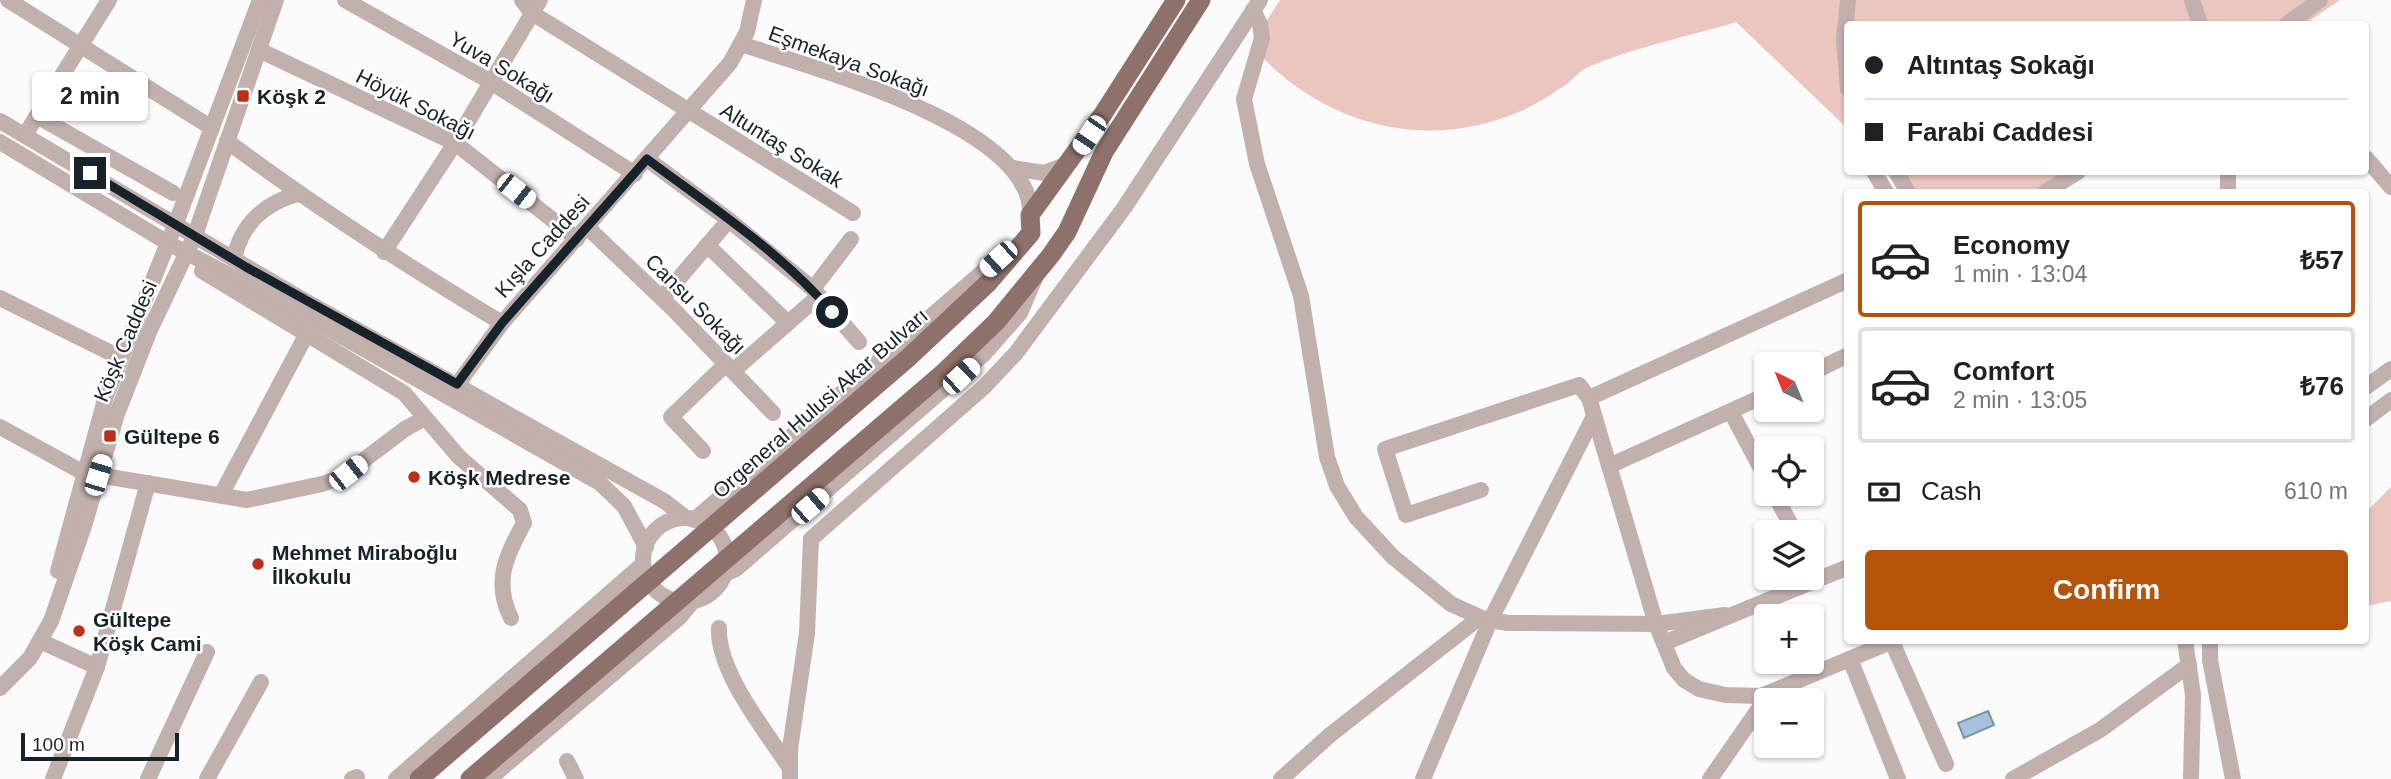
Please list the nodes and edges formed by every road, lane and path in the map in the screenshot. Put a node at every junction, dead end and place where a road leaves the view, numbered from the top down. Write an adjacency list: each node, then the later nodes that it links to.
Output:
1 (8, 0): 19 (street)
2 (109, 0): 19 (street)
3 (260, 0): 25 (street, Köşk Caddesi)
4 (276, 0): 20 (street, Köşk Caddesi)
5 (345, 0): 21 (street, Yuva Sokağı)
6 (754, 0): 18 (street, Kışla Caddesi)
7 (1176, 0): 32 (main road, Orgeneral Hulusi Akar Bulvarı)
8 (1201, 0): 53 (main road)
9 (1848, 0): 15 (street)
10 (1856, 0): 15 (street)
11 (2192, 0): 16 (street)
12 (2320, 0): 17 (street)
13 (531, 4): 21 (street); 22 (street, Altuntaş Sokak)
14 (1257, 5): 96 (street); 117 (street)
15 (1845, 19)
16 (2199, 21)
17 (2291, 21)
18 (741, 44): 22 (street, Kışla Caddesi); 33 (street, Eşmekaya Sokağı)
19 (81, 46): 23 (street); 25 (street)
20 (259, 50): 27 (street, Köşk Caddesi); 29 (street, Höyük Sokağı)
21 (491, 82): 29 (street); 34 (street, Yuva Sokağı)
22 (689, 112): 30 (street, Kışla Caddesi); 40 (street, Altuntaş Sokak)
23 (37, 116): 26 (street); 38 (street)
24 (0, 121): 26 (street)
25 (212, 128): 42 (street, Köşk Caddesi)
26 (25, 135): 42 (street)
27 (227, 141): 39 (street, Kışla Caddesi); 45 (street, Köşk Caddesi)
28 (0, 142): 47 (street)
29 (455, 143): 44 (street, Höyük Sokağı); 50 (street)
30 (647, 159): 34 (street, Kışla Caddesi); 41 (street)
31 (2369, 161): 36 (street)
32 (1069, 163): 33 (street); 43 (main road, Orgeneral Hulusi Akar Bulvarı)
33 (1011, 167): 43 (street)
34 (635, 174): 44 (street, Kışla Caddesi)
35 (2073, 175): 37 (street)
36 (2391, 187)
37 (2050, 189)
38 (173, 193)
39 (298, 194): 50 (street, Kışla Caddesi); 51 (street)
40 (853, 213)
41 (729, 220): 48 (street); 56 (street)
42 (176, 223): 45 (street); 47 (street, Köşk Caddesi)
43 (1030, 224): 86 (street); 122 (main road, Orgeneral Hulusi Akar Bulvarı)
44 (582, 233): 58 (street, Cansu Sokağı); 59 (street, Kışla Caddesi)
45 (195, 235): 49 (street, Köşk Caddesi); 51 (street)
46 (851, 239): 56 (street)
47 (168, 243): 49 (street); 64 (street, Köşk Caddesi)
48 (707, 245): 58 (street); 60 (street)
49 (186, 251): 52 (street); 55 (street, Köşk Caddesi)
50 (384, 252): 59 (street, Kışla Caddesi)
51 (234, 260): 68 (street)
52 (208, 269): 55 (street); 61 (street)
53 (1035, 278): 90 (street); 123 (main road)
54 (1844, 282): 70 (street)
55 (168, 292): 82 (street, Köşk Caddesi)
56 (816, 293): 60 (street); 62 (street)
57 (0, 298): 64 (street)
58 (662, 298): 65 (street, Cansu Sokağı)
59 (502, 323): 68 (street)
60 (788, 323): 65 (street)
61 (310, 327): 77 (street); 85 (street); 87 (street)
62 (859, 342)
63 (1844, 357): 66 (street)
64 (121, 358): 82 (street, Köşk Caddesi)
65 (729, 367): 74 (street, Cansu Sokağı); 79 (street)
66 (1824, 367)
67 (2391, 369): 69 (street)
68 (457, 384): 86 (street)
69 (2369, 385)
70 (1589, 398): 75 (street); 84 (street)
71 (2391, 400): 76 (street)
72 (1754, 401): 73 (street)
73 (1731, 412): 80 (street); 81 (street)
74 (774, 413)
75 (1594, 416): 81 (street); 96 (street)
76 (2369, 417)
77 (425, 418): 85 (street); 95 (street)
78 (0, 427): 82 (street)
79 (703, 451)
80 (1754, 455)
81 (1609, 466): 97 (street)
82 (91, 474): 83 (street); 99 (street, Köşk Caddesi); 109 (street, Köşk Caddesi)
83 (148, 483): 85 (street); 108 (street)
84 (1481, 490)
85 (221, 495)
86 (690, 519): 87 (street); 90 (street)
87 (646, 547): 88 (street)
88 (643, 564): 93 (street); 121 (street)
89 (1844, 569): 91 (street)
90 (724, 574): 93 (street)
91 (1824, 576)
92 (1789, 590): 94 (street)
93 (693, 601): 124 (street)
94 (1725, 615): 97 (street); 100 (street)
95 (511, 618)
96 (1484, 619): 97 (street); 126 (street); 127 (street)
97 (1656, 624): 100 (street)
98 (719, 628): 117 (street)
99 (40, 641): 108 (street); 111 (street, Köşk Caddesi)
100 (1664, 643): 113 (street)
101 (1886, 644): 106 (street)
102 (1894, 644): 116 (street)
103 (2186, 644): 107 (street)
104 (2210, 644): 132 (street)
105 (207, 652): 119 (street)
106 (1850, 659): 112 (street); 129 (street)
107 (2189, 665): 130 (street); 131 (street)
108 (97, 667): 118 (street)
109 (0, 679)
110 (261, 682): 120 (street)
111 (0, 688)
112 (1783, 688)
113 (1754, 695)
114 (1754, 716): 128 (street)
115 (567, 761): 125 (street)
116 (1946, 764)
117 (790, 773)
118 (53, 779)
119 (148, 779)
120 (207, 779)
121 (396, 779)
122 (419, 779)
123 (470, 779)
124 (489, 779)
125 (576, 779)
126 (1281, 779)
127 (1423, 779)
128 (1710, 779)
129 (1898, 779)
130 (2013, 779)
131 (2191, 779)
132 (2233, 779)

